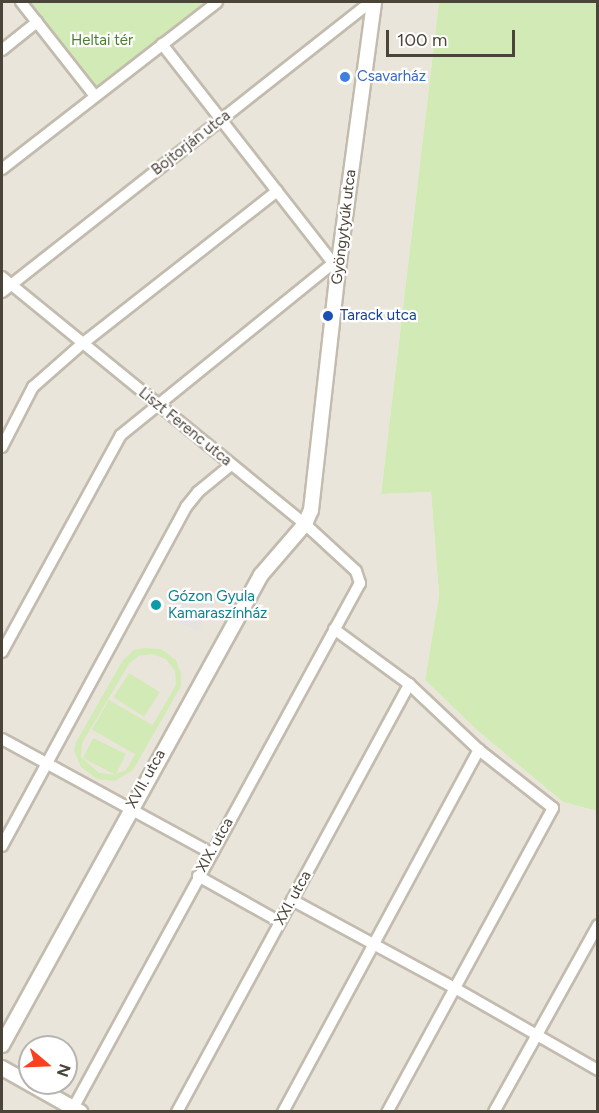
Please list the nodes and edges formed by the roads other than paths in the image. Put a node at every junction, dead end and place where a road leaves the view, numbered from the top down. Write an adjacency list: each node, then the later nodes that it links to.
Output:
1 (21, 2): 4 (street)
2 (217, 2): 5 (street)
3 (373, 2): 8 (street, Bojtorján utca); 11 (street, Gyöngytyúk utca)
4 (37, 22): 6 (street); 7 (street)
5 (162, 44): 7 (street); 8 (street)
6 (2, 50)
7 (95, 96): 9 (street)
8 (221, 120): 10 (street); 12 (street, Bojtorján utca)
9 (2, 169)
10 (277, 191): 11 (street); 13 (street)
11 (335, 267): 14 (street); 17 (street, Gyöngytyúk utca)
12 (4, 285): 13 (street, Liszt Ferenc utca)
13 (82, 344): 14 (street, Liszt Ferenc utca); 15 (street)
14 (156, 404): 16 (street, Liszt Ferenc utca); 20 (street)
15 (2, 447)
16 (231, 465): 17 (street, Liszt Ferenc utca); 24 (street)
17 (305, 524): 18 (street, Liszt Ferenc utca); 25 (street, XVII. utca)
18 (360, 583): 19 (street, XIX. utca)
19 (334, 629): 21 (street); 27 (street, XIX. utca)
20 (2, 652)
21 (409, 684): 23 (street); 29 (street, XXI. utca)
22 (2, 739): 24 (street)
23 (479, 750): 32 (street); 33 (street)
24 (46, 764): 25 (street); 26 (street)
25 (129, 808): 27 (street); 35 (street, XVII. utca)
26 (2, 846)
27 (211, 853): 28 (street, XIX. utca)
28 (198, 876): 30 (street); 38 (street, XIX. utca)
29 (292, 900): 30 (street, XXI. utca); 32 (street)
30 (280, 922): 39 (street, XXI. utca)
31 (597, 925): 34 (street)
32 (374, 945): 33 (street); 40 (street)
33 (453, 987): 34 (street); 41 (street)
34 (536, 1035): 37 (street); 42 (street)
35 (2, 1045)
36 (2, 1068): 38 (street)
37 (597, 1070)
38 (75, 1110)
39 (177, 1112)
40 (283, 1112)
41 (387, 1112)
42 (494, 1112)

